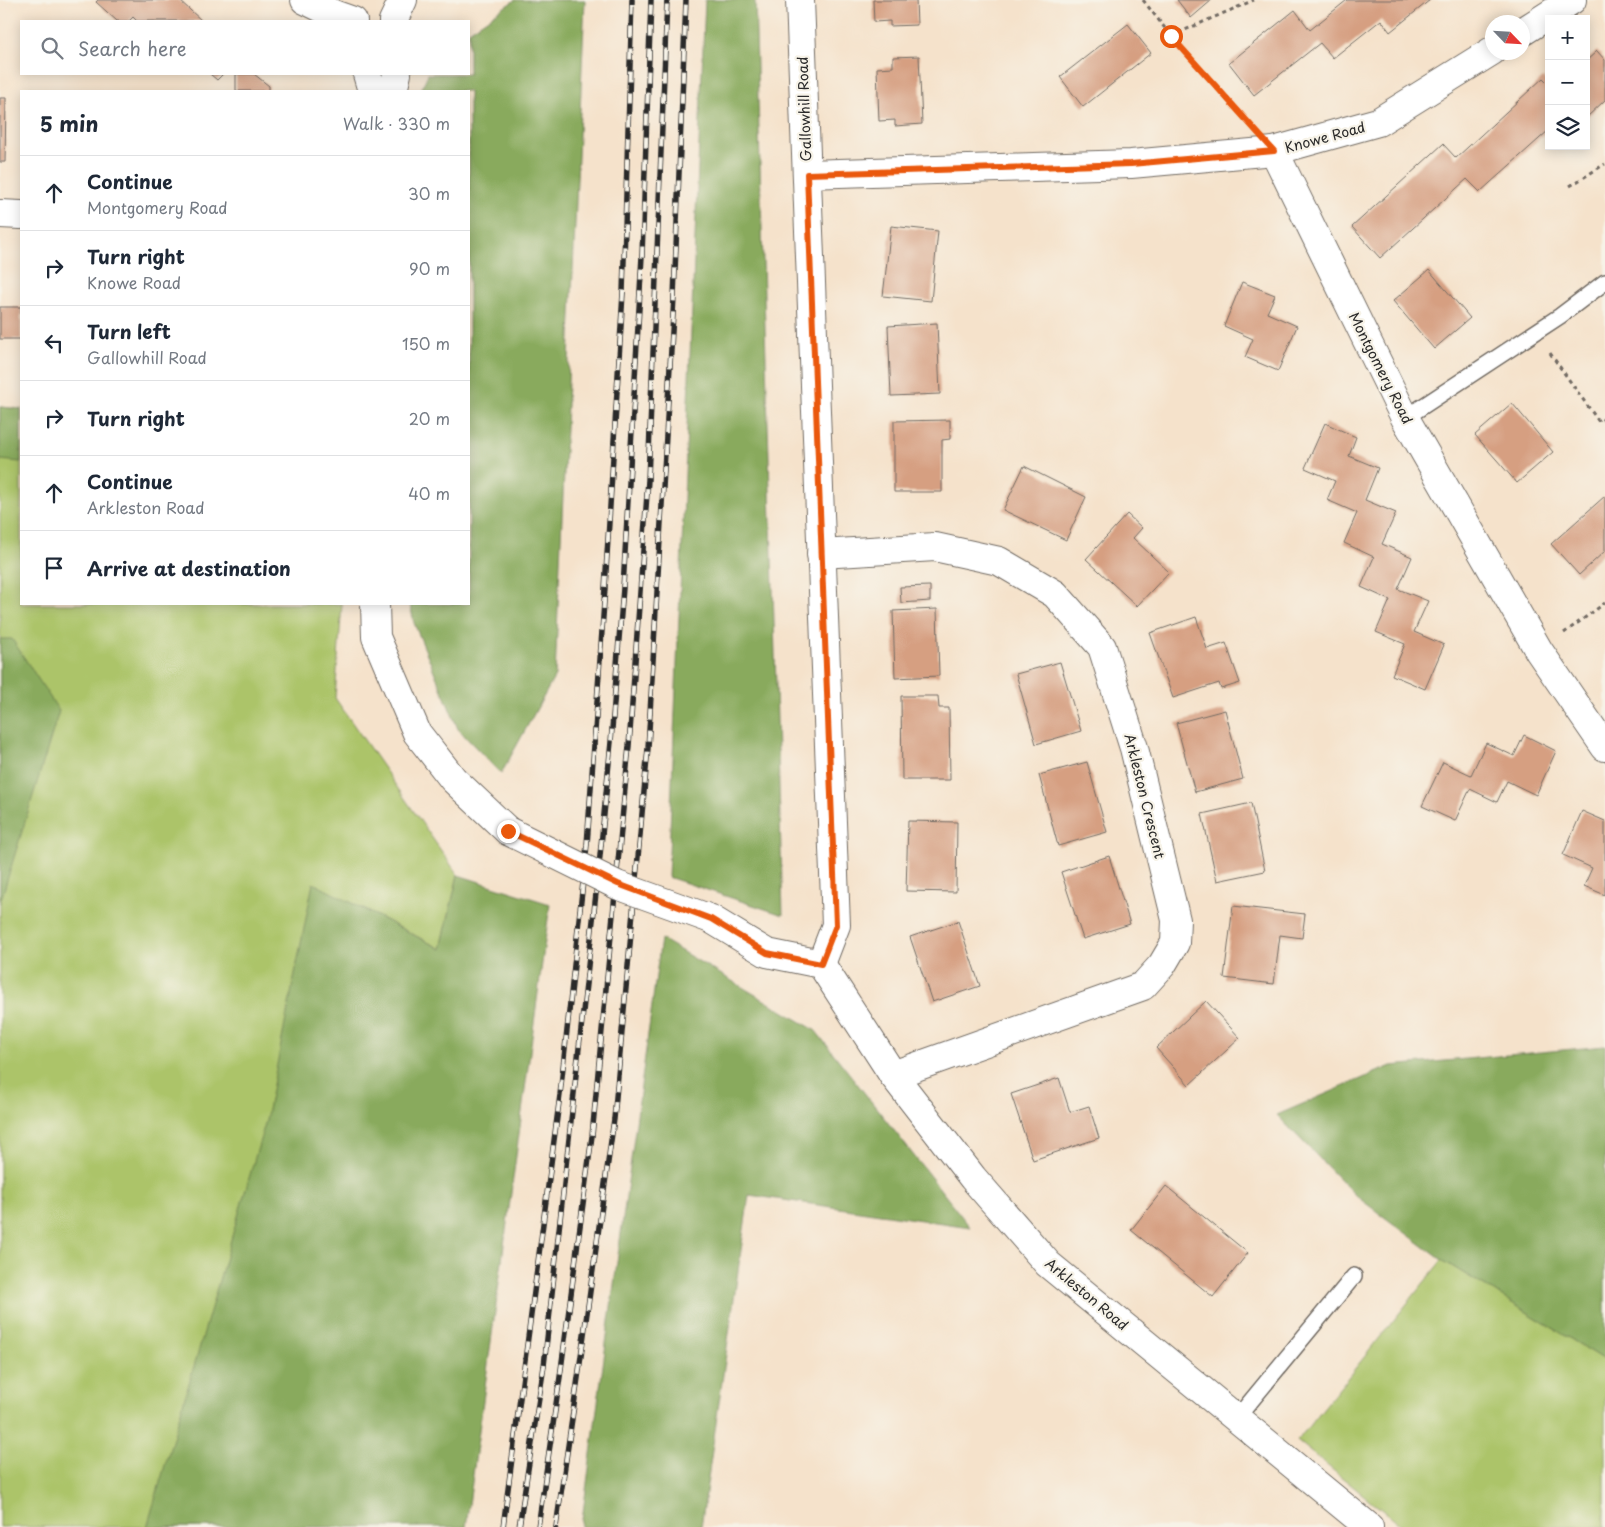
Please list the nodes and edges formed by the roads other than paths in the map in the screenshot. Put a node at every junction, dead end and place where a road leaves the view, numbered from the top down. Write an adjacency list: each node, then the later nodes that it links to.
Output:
1 (292, 0): 6 (street)
2 (304, 0): 7 (street)
3 (403, 0): 8 (street)
4 (800, 0): 16 (street, Gallowhill Road)
5 (1572, 0): 9 (street)
6 (308, 20)
7 (350, 20)
8 (394, 20)
9 (1530, 27)
10 (1485, 55): 15 (street, Knowe Road)
11 (367, 75): 13 (street)
12 (397, 75): 14 (street)
13 (372, 90)
14 (393, 90)
15 (1274, 151): 16 (street, Knowe Road); 20 (street, Montgomery Road)
16 (807, 174): 21 (street, Gallowhill Road)
17 (0, 214): 18 (street)
18 (20, 215)
19 (1605, 282): 20 (lane)
20 (1405, 418): 23 (street, Montgomery Road)
21 (821, 554): 24 (street, Gallowhill Road); 25 (street, Arkleston Crescent)
22 (375, 605): 24 (street, bridge)
23 (1605, 747)
24 (821, 964): 25 (street, Arkleston Road)
25 (893, 1075): 27 (street, Arkleston Road)
26 (1354, 1276): 27 (lane)
27 (1236, 1419): 28 (street, Arkleston Road)
28 (1369, 1527)

